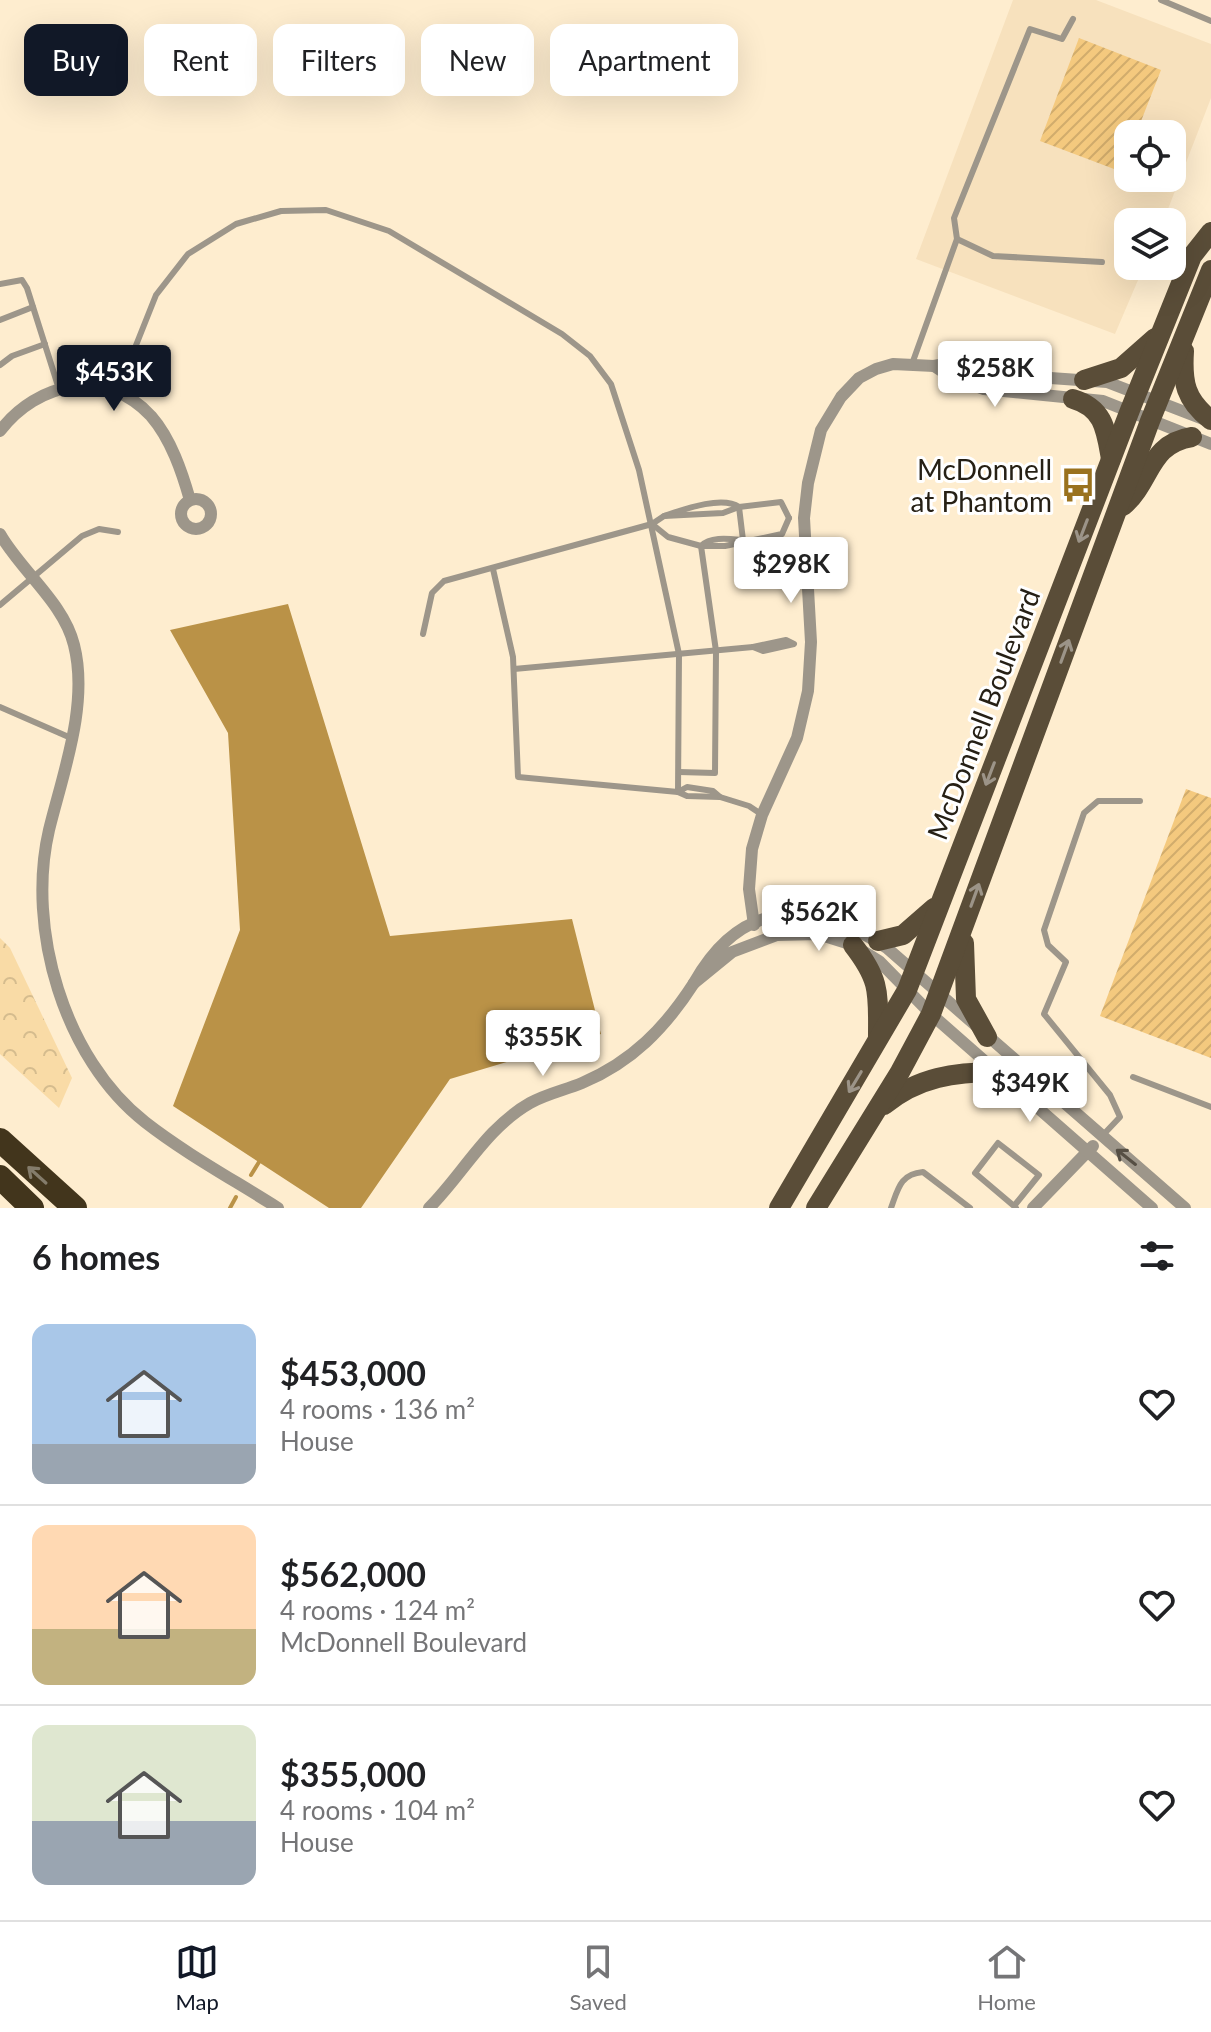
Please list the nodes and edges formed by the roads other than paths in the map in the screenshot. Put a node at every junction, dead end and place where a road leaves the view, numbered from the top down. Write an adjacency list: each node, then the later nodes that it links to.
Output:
1 (1161, 0): 3 (lane)
2 (1073, 19): 4 (lane)
3 (1211, 21)
4 (957, 239): 6 (lane); 14 (lane)
5 (1210, 242): 11 (main road, McDonnell Boulevard)
6 (1102, 262)
7 (1211, 270): 12 (main road, McDonnell Boulevard)
8 (0, 284): 9 (lane)
9 (33, 307): 10 (lane); 13 (lane)
10 (0, 320)
11 (1163, 329): 17 (main road); 21 (main road, McDonnell Boulevard)
12 (1184, 336): 22 (main road, McDonnell Boulevard); 23 (main road)
13 (45, 344): 15 (lane); 18 (lane)
14 (912, 364): 16 (street); 31 (street)
15 (0, 365)
16 (934, 366): 17 (street); 20 (street)
17 (1084, 380): 21 (street)
18 (59, 389): 19 (street); 24 (street)
19 (116, 394): 27 (street); 32 (lane)
20 (1073, 399): 21 (street); 26 (main road)
21 (1134, 402): 22 (street); 22 (street); 26 (main road, McDonnell Boulevard)
22 (1154, 412): 23 (street); 25 (street); 29 (main road, McDonnell Boulevard)
23 (1211, 421)
24 (0, 431)
25 (1201, 440): 29 (main road)
26 (1111, 459): 51 (main road, McDonnell Boulevard, one-way to 51)
27 (190, 500)
28 (739, 507): 30 (lane); 32 (lane); 35 (lane)
29 (1117, 511): 53 (main road, McDonnell Boulevard, one-way to 29)
30 (789, 518): 31 (lane); 35 (lane)
31 (804, 518): 41 (street)
32 (652, 524): 36 (lane); 37 (lane); 43 (lane)
33 (118, 532): 38 (lane)
34 (0, 534): 38 (street)
35 (743, 540): 36 (lane)
36 (701, 546): 42 (lane)
37 (493, 569): 40 (lane); 44 (lane)
38 (32, 578): 39 (lane); 46 (street)
39 (0, 605)
40 (423, 634)
41 (811, 642): 42 (lane); 50 (street)
42 (716, 651): 43 (lane); 47 (lane)
43 (679, 654): 44 (lane); 47 (lane)
44 (514, 669): 48 (lane)
45 (0, 707): 46 (lane)
46 (71, 738): 73 (street)
47 (679, 772): 48 (lane)
48 (678, 792): 50 (lane)
49 (1140, 801): 66 (lane)
50 (762, 815): 52 (street)
51 (942, 899): 55 (main road); 57 (main road, McDonnell Boulevard)
52 (753, 920): 54 (street); 55 (street); 58 (street)
53 (962, 930): 59 (main road, McDonnell Boulevard); 60 (main road)
54 (756, 940): 56 (street); 58 (street)
55 (878, 941): 57 (street)
56 (853, 945): 57 (street); 61 (main road)
57 (910, 981): 59 (street); 59 (street); 61 (main road, McDonnell Boulevard)
58 (694, 983): 74 (street)
59 (934, 1004): 60 (street); 62 (street); 65 (main road, McDonnell Boulevard)
60 (987, 1037): 66 (street)
61 (878, 1044): 75 (main road, McDonnell Boulevard, one-way to 75)
62 (997, 1072): 65 (main road); 68 (street)
63 (1133, 1077): 64 (lane)
64 (1211, 1107)
65 (875, 1112): 76 (main road, McDonnell Boulevard)
66 (1100, 1137): 68 (street); 81 (street, one-way to 66)
67 (0, 1140): 72 (highway, one-way to 67)
68 (1087, 1151): 79 (street); 80 (street)
69 (0, 1177): 71 (highway)
70 (1015, 1207): 70 (lane)
71 (32, 1208)
72 (75, 1208)
73 (278, 1208)
74 (429, 1208)
75 (779, 1208)
76 (816, 1208)
77 (891, 1208): 78 (lane)
78 (970, 1208)
79 (1033, 1208)
80 (1152, 1208)
81 (1185, 1208)

